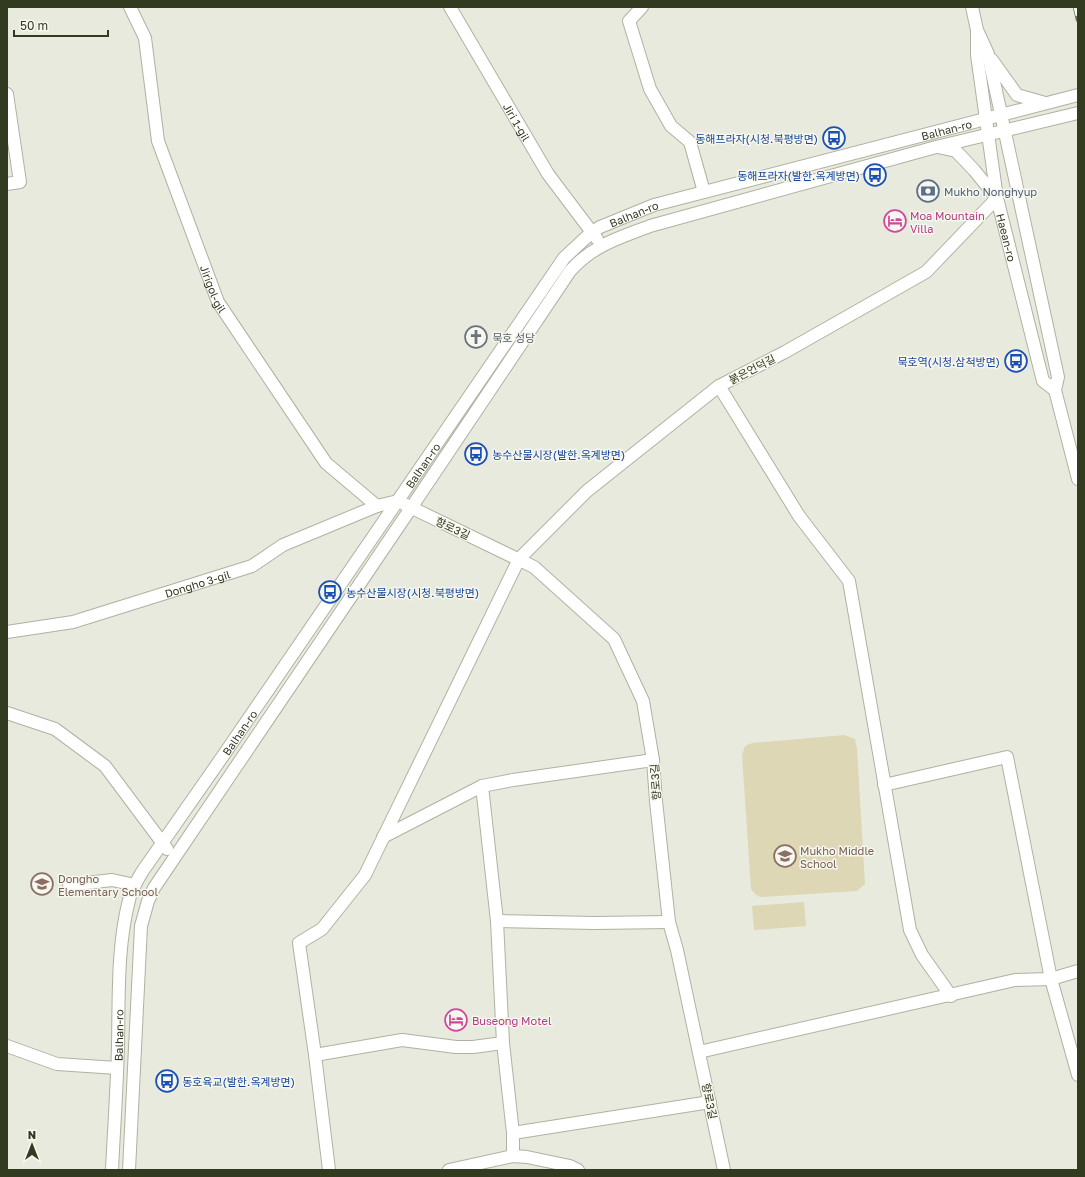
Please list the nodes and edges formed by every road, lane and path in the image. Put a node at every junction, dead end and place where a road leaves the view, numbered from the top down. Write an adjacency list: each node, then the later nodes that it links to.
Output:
1 (130, 7): 25 (street, Jirigol-gil)
2 (450, 7): 19 (street, Jiri 1-gil)
3 (642, 7): 17 (street)
4 (972, 7): 5 (street, Haean-ro)
5 (977, 30): 6 (street, Haean-ro); 12 (street, Haean-ro)
6 (988, 54): 9 (street); 11 (street, Haean-ro)
7 (7, 94): 16 (street)
8 (1078, 95): 9 (street, Balhan-ro)
9 (1046, 103): 11 (street, Balhan-ro)
10 (1078, 113): 13 (street, Balhan-ro)
11 (1002, 114): 12 (street, Balhan-ro); 13 (street, Haean-ro)
12 (986, 119): 14 (street, Haean-ro); 17 (street, Balhan-ro)
13 (1005, 130): 14 (street, Balhan-ro); 22 (street, Haean-ro)
14 (988, 134): 15 (street, Balhan-ro); 18 (street, Haean-ro)
15 (936, 147): 18 (street); 20 (street, Balhan-ro)
16 (7, 184)
17 (704, 192): 19 (street, Balhan-ro)
18 (997, 198): 21 (street, 붉은언덕길); 22 (street, Haean-ro)
19 (592, 232): 20 (street, Jiri 1-gil); 24 (street, Balhan-ro)
20 (601, 246): 26 (street, Balhan-ro)
21 (719, 386): 27 (street, 붉은언덕길); 31 (street)
22 (1055, 390): 23 (street, Haean-ro)
23 (1078, 479)
24 (398, 501): 25 (street); 26 (street, 향로3길); 34 (street, Balhan-ro)
25 (377, 506): 28 (street, Dongho 3-gil)
26 (411, 508): 27 (street, 향로3길); 35 (street, Balhan-ro)
27 (519, 559): 30 (street, 향로3길); 33 (street, 붉은언덕길)
28 (7, 632)
29 (7, 713): 34 (street)
30 (654, 760): 32 (street); 39 (street, 향로3길)
31 (884, 785): 41 (street); 42 (street)
32 (482, 786): 33 (street); 38 (street)
33 (383, 837): 46 (street, 붉은언덕길)
34 (162, 843): 35 (street); 36 (street, Balhan-ro)
35 (173, 857): 53 (street, Balhan-ro)
36 (135, 885): 37 (street); 47 (street, Balhan-ro)
37 (69, 886)
38 (497, 921): 39 (street); 43 (street)
39 (669, 922): 45 (street, 향로3길)
40 (1078, 971): 41 (street)
41 (1051, 979): 42 (street); 48 (street)
42 (950, 996): 45 (street)
43 (503, 1043): 46 (street); 50 (street)
44 (7, 1046): 47 (street)
45 (699, 1052): 49 (street, 향로3길)
46 (316, 1055): 54 (street)
47 (117, 1068): 52 (street, Balhan-ro)
48 (1078, 1075)
49 (710, 1102): 50 (street); 57 (street, 향로3길)
50 (513, 1133): 51 (street)
51 (513, 1156): 55 (street); 56 (street)
52 (112, 1170)
53 (129, 1170)
54 (329, 1170)
55 (450, 1170)
56 (578, 1170)
57 (724, 1170)

